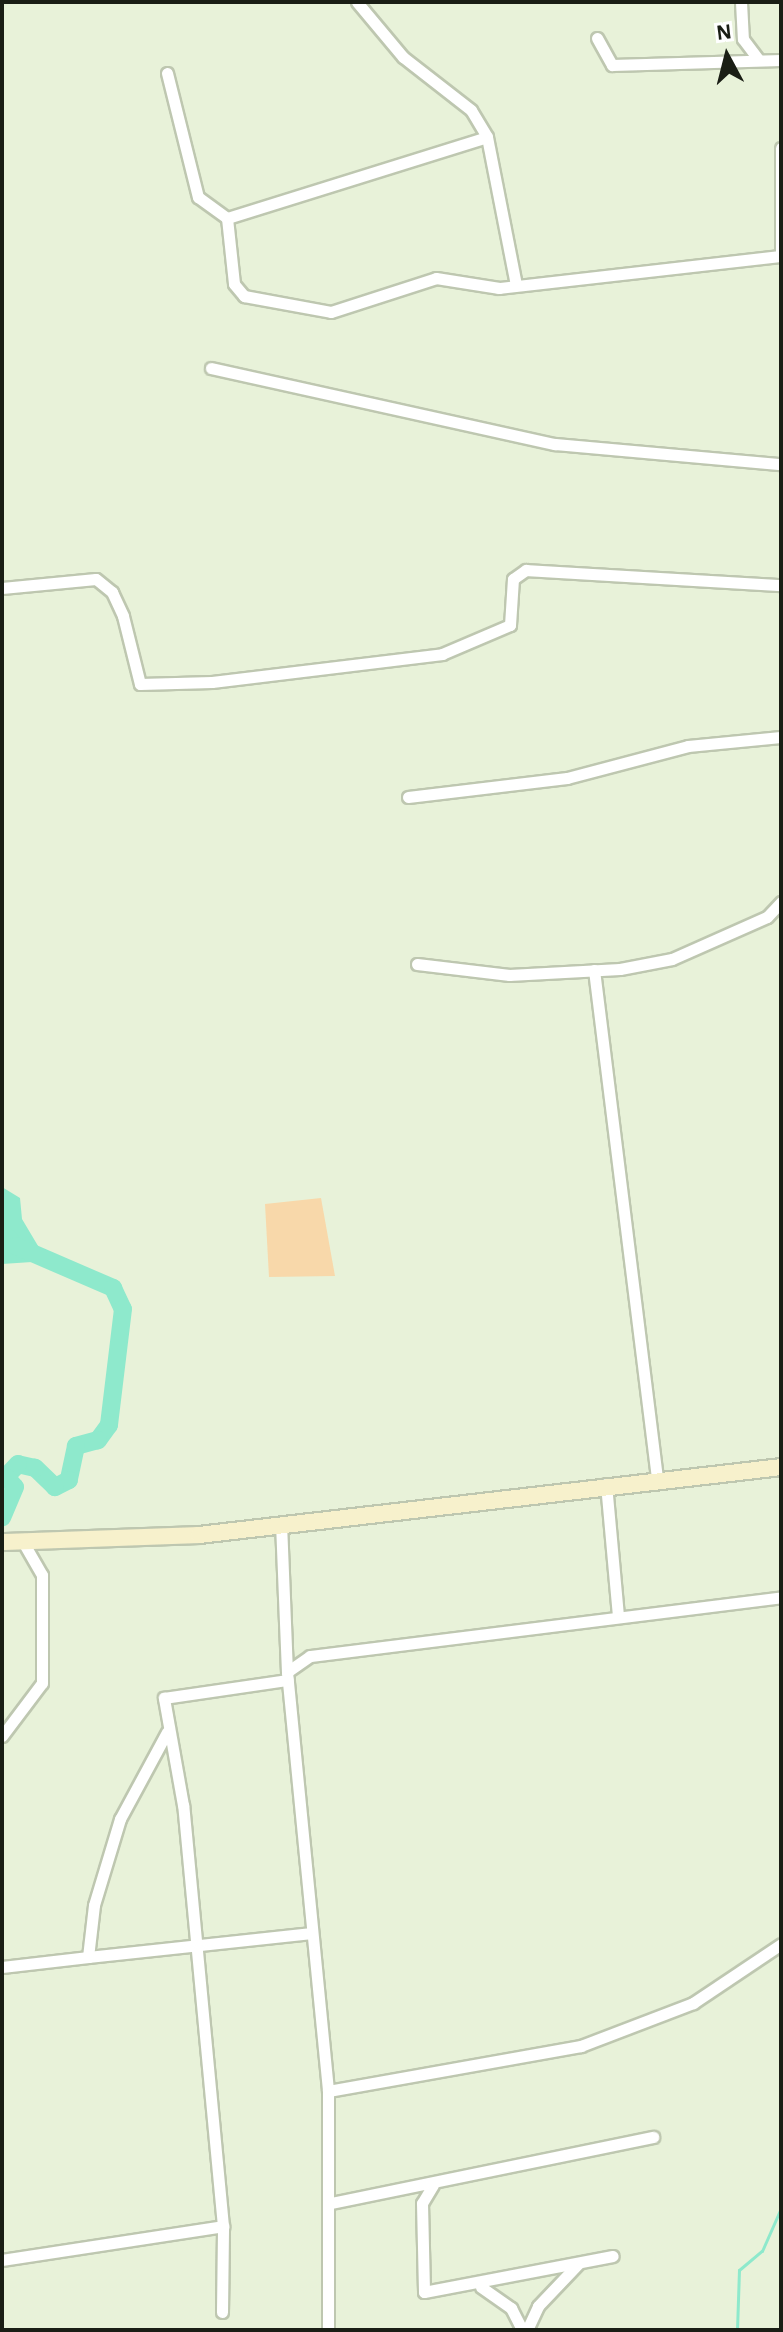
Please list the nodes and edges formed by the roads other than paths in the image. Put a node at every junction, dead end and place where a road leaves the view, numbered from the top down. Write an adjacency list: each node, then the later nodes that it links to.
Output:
1 (357, 2): 7 (street)
2 (741, 2): 4 (street)
3 (597, 38): 4 (street)
4 (759, 60): 5 (street)
5 (781, 60)
6 (167, 73): 9 (street)
7 (487, 137): 9 (street); 11 (street)
8 (781, 148): 10 (street)
9 (227, 218): 11 (street)
10 (781, 256): 11 (street)
11 (516, 285)
12 (211, 368): 13 (street)
13 (781, 464)
14 (781, 585): 15 (street)
15 (2, 588)
16 (781, 737): 17 (street)
17 (408, 797)
18 (781, 902): 20 (street)
19 (417, 964): 20 (street)
20 (594, 970): 22 (street)
21 (781, 1467): 22 (main road)
22 (657, 1478): 23 (main road)
23 (606, 1484): 24 (main road); 28 (street)
24 (281, 1523): 26 (main road); 29 (street)
25 (3, 1542): 26 (main road)
26 (23, 1542): 33 (street)
27 (781, 1597): 28 (street)
28 (618, 1616): 30 (street)
29 (287, 1646): 30 (street); 31 (street)
30 (310, 1656): 31 (street)
31 (287, 1676): 32 (street); 34 (street)
32 (168, 1731): 36 (street); 37 (street)
33 (2, 1736)
34 (312, 1933): 36 (street); 39 (street)
35 (781, 1944): 39 (street)
36 (195, 1947): 37 (street); 45 (street)
37 (88, 1957): 38 (street)
38 (2, 1967)
39 (328, 2091): 43 (street)
40 (653, 2137): 41 (street)
41 (433, 2185): 42 (street); 44 (street)
42 (402, 2192): 43 (street); 44 (street)
43 (331, 2203): 51 (street)
44 (422, 2203): 49 (street)
45 (223, 2226): 47 (street); 50 (street)
46 (613, 2256): 48 (street)
47 (2, 2260)
48 (579, 2263): 49 (street); 52 (street)
49 (477, 2287): 52 (street)
50 (222, 2312)
51 (328, 2330)
52 (525, 2330)

